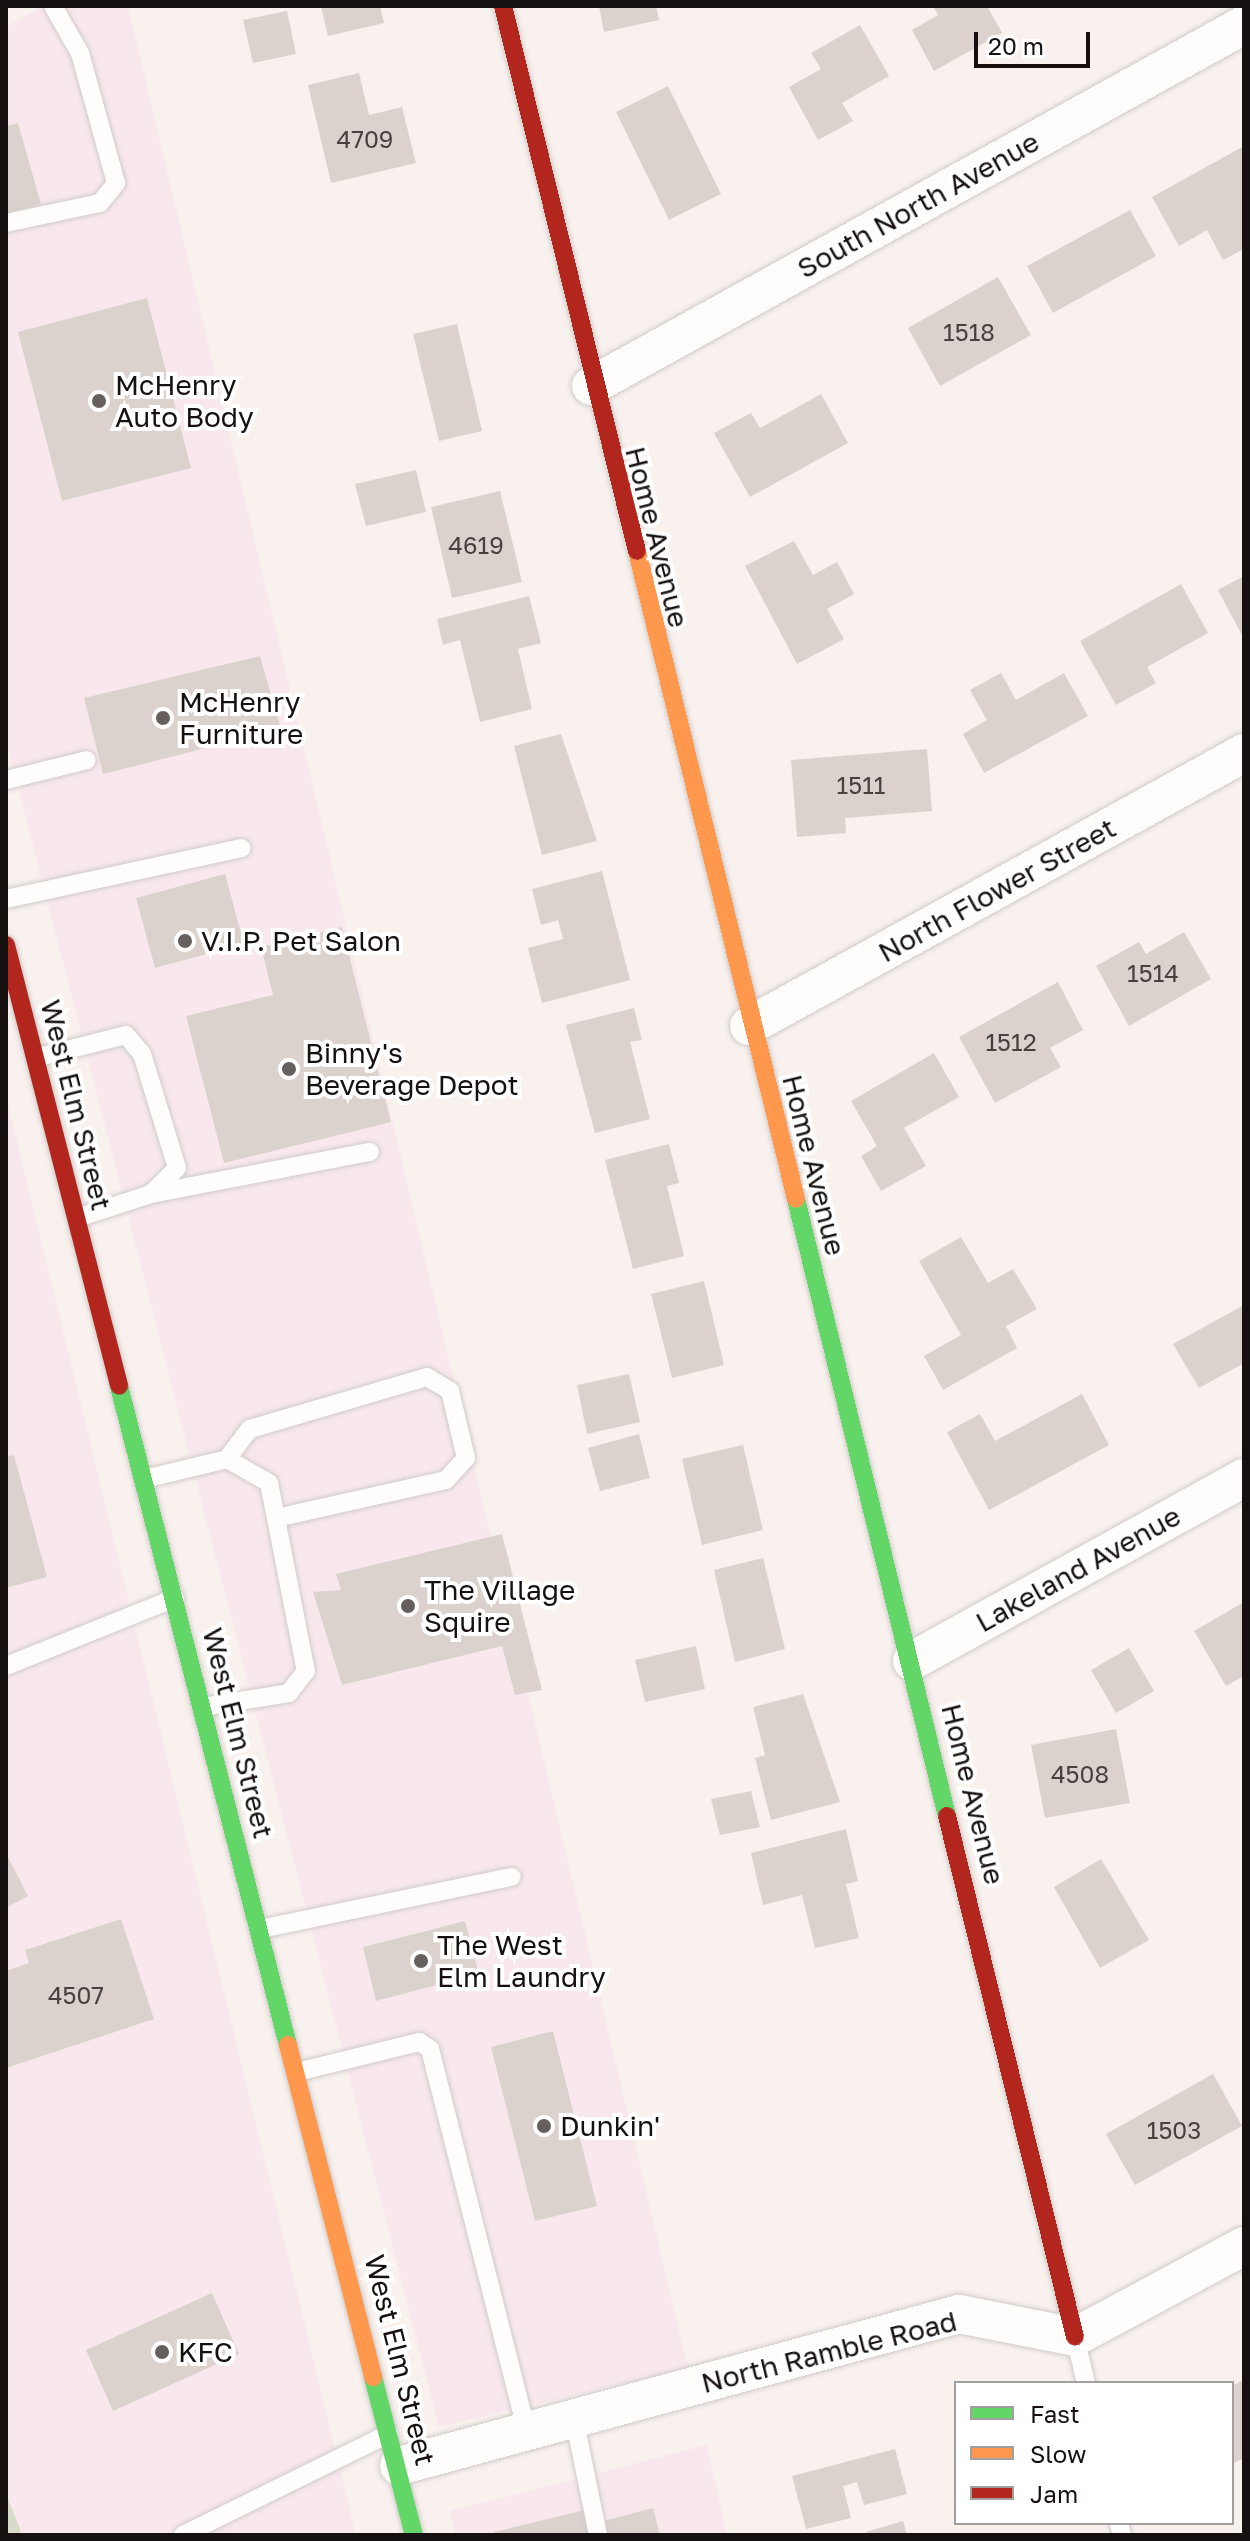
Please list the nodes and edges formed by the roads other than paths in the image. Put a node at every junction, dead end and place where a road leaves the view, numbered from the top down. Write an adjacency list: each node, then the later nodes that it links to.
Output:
1 (53, 6): 4 (lane)
2 (503, 6): 5 (street, Home Avenue)
3 (1244, 25): 5 (street, South North Avenue)
4 (6, 223)
5 (591, 386): 12 (street, Home Avenue)
6 (1244, 753): 12 (street, North Flower Street)
7 (87, 760): 8 (lane)
8 (6, 780)
9 (242, 848): 10 (lane)
10 (6, 899)
11 (6, 947): 13 (street, West Elm Street)
12 (749, 1026): 22 (street, Home Avenue)
13 (35, 1058): 15 (lane); 16 (street, West Elm Street)
14 (370, 1152): 15 (lane)
15 (151, 1194): 16 (lane)
16 (77, 1218): 19 (street, West Elm Street)
17 (227, 1459): 19 (lane); 20 (lane); 20 (lane)
18 (1244, 1478): 22 (street, Lakeland Avenue)
19 (144, 1479): 21 (street, West Elm Street)
20 (276, 1518): 24 (lane)
21 (175, 1598): 23 (lane); 24 (street, West Elm Street)
22 (912, 1661): 29 (street, Home Avenue)
23 (6, 1666)
24 (203, 1707): 26 (street, West Elm Street)
25 (512, 1877): 26 (lane)
26 (260, 1929): 27 (street, West Elm Street)
27 (297, 2072): 32 (lane); 33 (street, West Elm Street)
28 (1244, 2246): 29 (street)
29 (1075, 2337): 30 (lane); 31 (street, North Ramble Road)
30 (1086, 2381)
31 (574, 2418): 32 (street, North Ramble Road); 36 (lane)
32 (527, 2431): 33 (street, North Ramble Road)
33 (395, 2450): 34 (lane); 35 (street, West Elm Street)
34 (183, 2535)
35 (414, 2535)
36 (598, 2535)

